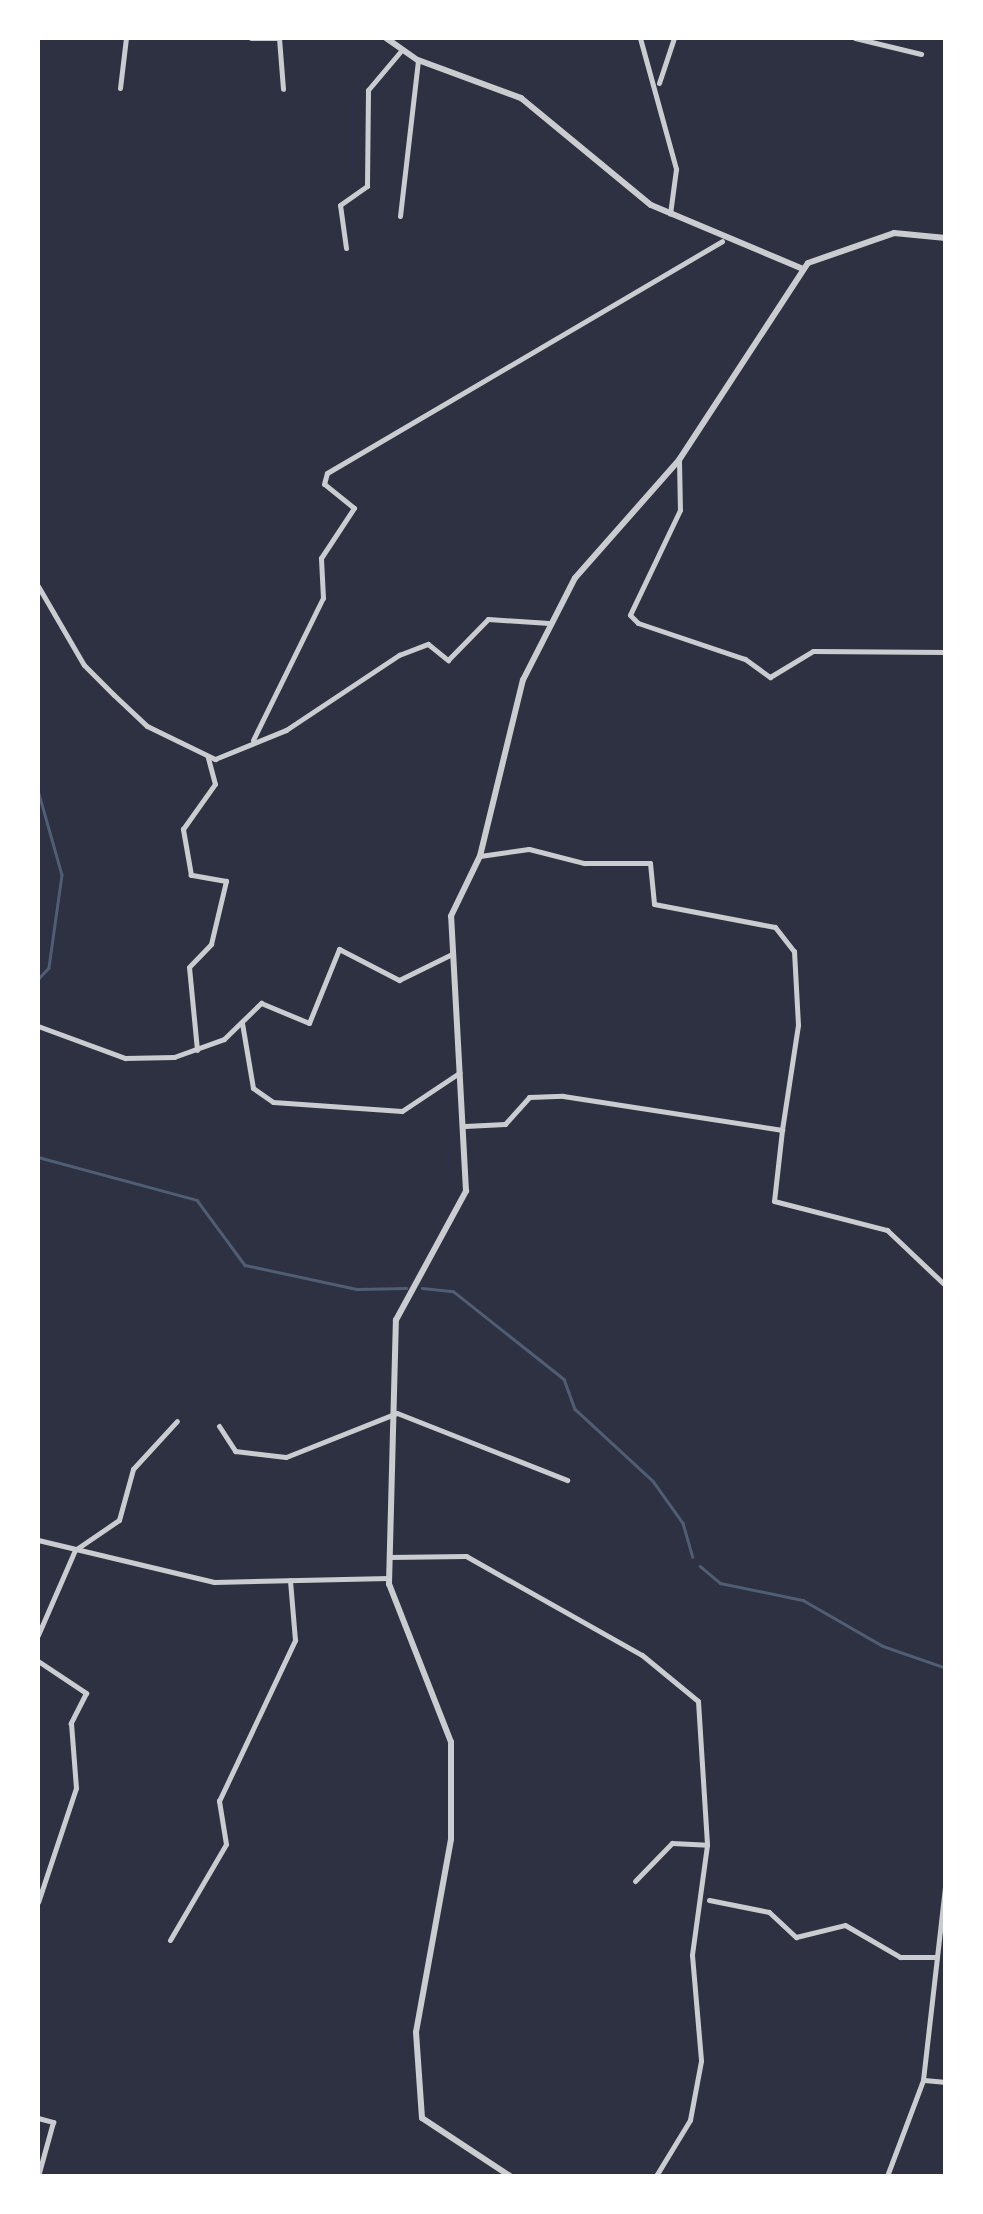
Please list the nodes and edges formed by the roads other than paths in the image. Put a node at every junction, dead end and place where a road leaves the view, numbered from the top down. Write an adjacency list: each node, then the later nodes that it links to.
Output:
1 (126, 38): 12 (street)
2 (251, 38): 3 (street)
3 (278, 38): 13 (street)
4 (386, 38): 8 (street)
5 (640, 38): 11 (street)
6 (674, 38): 11 (street)
7 (855, 38): 9 (street)
8 (400, 52): 10 (street); 18 (street)
9 (921, 54)
10 (418, 60): 14 (street); 15 (street)
11 (658, 83): 14 (street)
12 (120, 88)
13 (283, 90)
14 (670, 214): 17 (street)
15 (400, 216)
16 (946, 238): 19 (street)
17 (722, 241): 19 (street); 24 (street)
18 (346, 248)
19 (803, 269): 20 (street)
20 (679, 460): 22 (street); 23 (street)
21 (38, 586): 25 (street)
22 (549, 623): 24 (street); 26 (street)
23 (946, 652)
24 (253, 740): 25 (street)
25 (208, 757): 30 (street)
26 (480, 856): 27 (street); 33 (street)
27 (452, 954): 28 (street); 31 (street)
28 (242, 1022): 30 (street); 31 (street)
29 (38, 1026): 30 (street)
30 (197, 1050)
31 (461, 1071): 32 (street)
32 (465, 1126): 33 (street); 35 (street)
33 (782, 1130): 34 (street)
34 (946, 1286)
35 (396, 1413): 37 (street); 38 (street); 41 (street)
36 (177, 1422): 40 (street)
37 (219, 1426)
38 (566, 1480)
39 (38, 1540): 40 (street)
40 (75, 1550): 43 (street); 44 (street)
41 (390, 1557): 42 (street); 46 (street)
42 (390, 1578): 43 (street); 57 (street)
43 (290, 1580): 51 (street)
44 (38, 1635)
45 (38, 1661): 50 (street)
46 (707, 1845): 48 (street); 58 (street)
47 (946, 1877): 52 (street)
48 (635, 1881)
49 (709, 1900): 52 (street)
50 (38, 1902)
51 (170, 1940)
52 (937, 1957): 53 (street)
53 (923, 2080): 54 (street); 59 (street)
54 (946, 2082)
55 (38, 2118): 56 (street)
56 (38, 2176)
57 (510, 2176)
58 (656, 2176)
59 (887, 2176)

